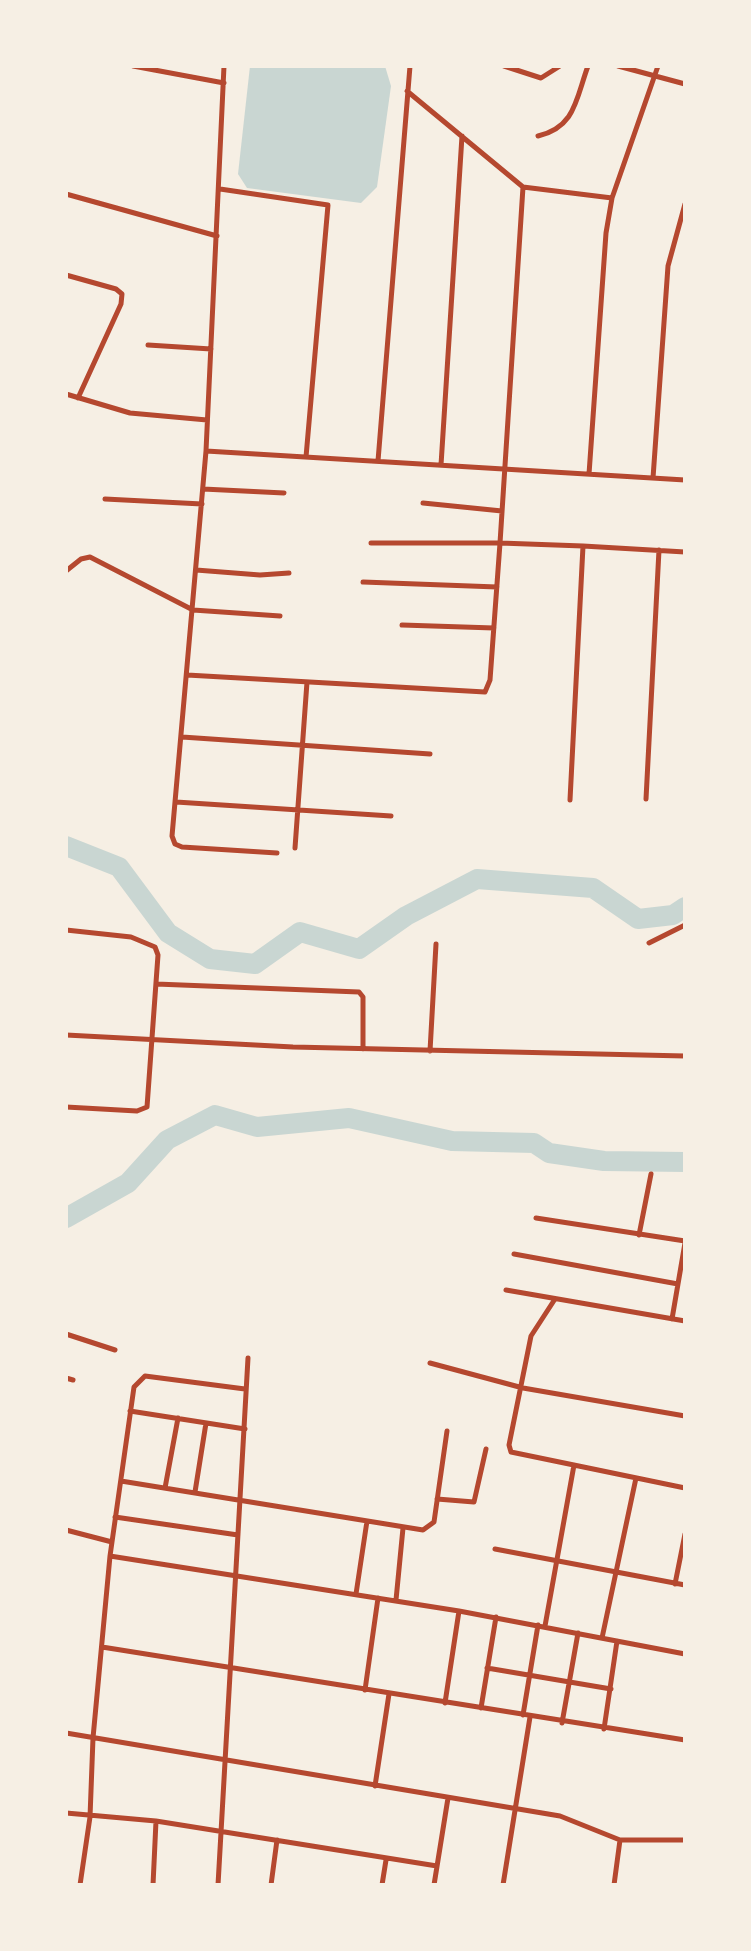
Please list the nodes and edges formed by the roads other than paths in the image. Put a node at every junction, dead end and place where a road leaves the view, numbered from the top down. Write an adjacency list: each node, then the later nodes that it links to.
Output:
1 (133, 66): 9 (street)
2 (224, 66): 11 (street)
3 (410, 66): 13 (street)
4 (504, 66): 5 (street)
5 (560, 66)
6 (588, 66): 15 (street)
7 (618, 66): 10 (street)
8 (658, 66): 10 (street)
9 (140, 67): 11 (street)
10 (655, 76): 12 (street); 19 (street)
11 (224, 83): 17 (street)
12 (685, 84)
13 (407, 91): 14 (street); 31 (street)
14 (462, 136): 16 (street); 32 (street)
15 (538, 136)
16 (523, 187): 19 (street); 33 (street)
17 (220, 189): 22 (street); 30 (street)
18 (66, 194): 22 (street)
19 (612, 198): 34 (street)
20 (685, 204): 21 (street)
21 (682, 219): 35 (street)
22 (217, 236): 25 (street)
23 (66, 275): 27 (street)
24 (148, 345): 25 (street)
25 (211, 349): 28 (street)
26 (66, 394): 27 (street)
27 (78, 398): 28 (street)
28 (207, 420): 29 (street)
29 (206, 451): 30 (street); 37 (street)
30 (306, 457): 31 (street)
31 (378, 461): 32 (street)
32 (441, 465): 33 (street)
33 (506, 469): 34 (street); 42 (street)
34 (589, 474): 35 (street)
35 (653, 478): 36 (street)
36 (685, 480)
37 (203, 489): 38 (street); 41 (street)
38 (284, 493)
39 (105, 499): 41 (street)
40 (423, 503): 42 (street)
41 (202, 504): 48 (street)
42 (502, 511): 44 (street)
43 (371, 543): 44 (street)
44 (500, 543): 45 (street); 52 (street)
45 (583, 546): 46 (street); 63 (street)
46 (659, 550): 47 (street); 62 (street)
47 (685, 552)
48 (196, 570): 50 (street); 53 (street)
49 (66, 571): 53 (street)
50 (289, 573)
51 (363, 582): 52 (street)
52 (497, 587): 56 (street)
53 (193, 610): 54 (street); 57 (street)
54 (280, 616)
55 (402, 625): 56 (street)
56 (494, 628): 58 (street)
57 (187, 675): 58 (street); 59 (street)
58 (307, 682): 60 (street)
59 (182, 737): 60 (street); 64 (street)
60 (302, 747): 61 (street); 65 (street)
61 (430, 754)
62 (646, 799)
63 (570, 800)
64 (176, 802): 65 (street); 68 (street)
65 (297, 811): 66 (street); 67 (street)
66 (391, 816)
67 (295, 848)
68 (277, 853)
69 (685, 925): 71 (street)
70 (66, 930): 73 (street)
71 (649, 943)
72 (436, 944): 77 (street)
73 (156, 984): 75 (street); 76 (street)
74 (66, 1035): 75 (street)
75 (153, 1040): 76 (street); 79 (street)
76 (363, 1049): 77 (street)
77 (430, 1051): 78 (street)
78 (685, 1056)
79 (66, 1107)
80 (651, 1174): 82 (street)
81 (536, 1218): 82 (street)
82 (639, 1235): 83 (street)
83 (685, 1242): 85 (street)
84 (514, 1254): 85 (street)
85 (678, 1284): 88 (street)
86 (506, 1290): 87 (street)
87 (555, 1299): 88 (street); 94 (street)
88 (672, 1319): 89 (street)
89 (685, 1321)
90 (66, 1334): 91 (street)
91 (115, 1350)
92 (248, 1358): 95 (street)
93 (430, 1363): 94 (street)
94 (523, 1388): 97 (street); 103 (street)
95 (245, 1389): 96 (street); 100 (street)
96 (130, 1411): 98 (street); 105 (street)
97 (685, 1416)
98 (178, 1418): 99 (street); 106 (street)
99 (206, 1423): 100 (street); 108 (street)
100 (245, 1429): 109 (street)
101 (447, 1431): 110 (street)
102 (486, 1449): 110 (street)
103 (574, 1465): 104 (street); 120 (street)
104 (636, 1478): 107 (street); 121 (street)
105 (121, 1481): 106 (street); 111 (street)
106 (165, 1488): 108 (street)
107 (685, 1488)
108 (195, 1492): 109 (street)
109 (240, 1499): 112 (street); 116 (street)
110 (437, 1499): 113 (street)
111 (115, 1517): 116 (street); 117 (street)
112 (367, 1521): 113 (street); 125 (street)
113 (403, 1528): 127 (street)
114 (66, 1530): 117 (street)
115 (685, 1534): 123 (street)
116 (238, 1535): 122 (street)
117 (112, 1542): 119 (street)
118 (495, 1549): 120 (street)
119 (110, 1556): 122 (street); 135 (street)
120 (556, 1562): 121 (street); 131 (street)
121 (614, 1573): 123 (street); 133 (street)
122 (235, 1574): 125 (street); 137 (street)
123 (675, 1584): 124 (street)
124 (685, 1585)
125 (356, 1594): 126 (street)
126 (378, 1598): 127 (street); 142 (street)
127 (396, 1600): 128 (street)
128 (459, 1611): 129 (street); 144 (street)
129 (496, 1617): 130 (street); 138 (street)
130 (538, 1625): 131 (street); 139 (street)
131 (545, 1626): 132 (street)
132 (578, 1633): 133 (street); 140 (street)
133 (602, 1638): 134 (street)
134 (617, 1641): 136 (street); 141 (street)
135 (102, 1647): 137 (street); 150 (street)
136 (685, 1654)
137 (232, 1668): 142 (street); 152 (street)
138 (487, 1668): 139 (street); 145 (street)
139 (530, 1674): 140 (street); 146 (street)
140 (569, 1682): 141 (street); 147 (street)
141 (611, 1689): 148 (street)
142 (365, 1690): 143 (street)
143 (389, 1694): 144 (street); 153 (street)
144 (445, 1703): 145 (street)
145 (481, 1708): 146 (street)
146 (527, 1716): 147 (street); 155 (street)
147 (562, 1723): 148 (street)
148 (604, 1729): 151 (street)
149 (66, 1733): 150 (street)
150 (93, 1738): 152 (street); 157 (street)
151 (685, 1740)
152 (226, 1761): 153 (street); 159 (street)
153 (375, 1786): 154 (street)
154 (448, 1798): 155 (street); 164 (street)
155 (515, 1809): 161 (street); 171 (street)
156 (66, 1813): 157 (street)
157 (90, 1817): 158 (street); 165 (street)
158 (156, 1821): 159 (street); 166 (street)
159 (222, 1832): 160 (street); 167 (street)
160 (277, 1840): 163 (street); 168 (street)
161 (620, 1840): 162 (street); 172 (street)
162 (685, 1840)
163 (386, 1860): 164 (street); 169 (street)
164 (437, 1866): 170 (street)
165 (80, 1885)
166 (153, 1885)
167 (218, 1885)
168 (271, 1885)
169 (382, 1885)
170 (434, 1885)
171 (503, 1885)
172 (614, 1885)

